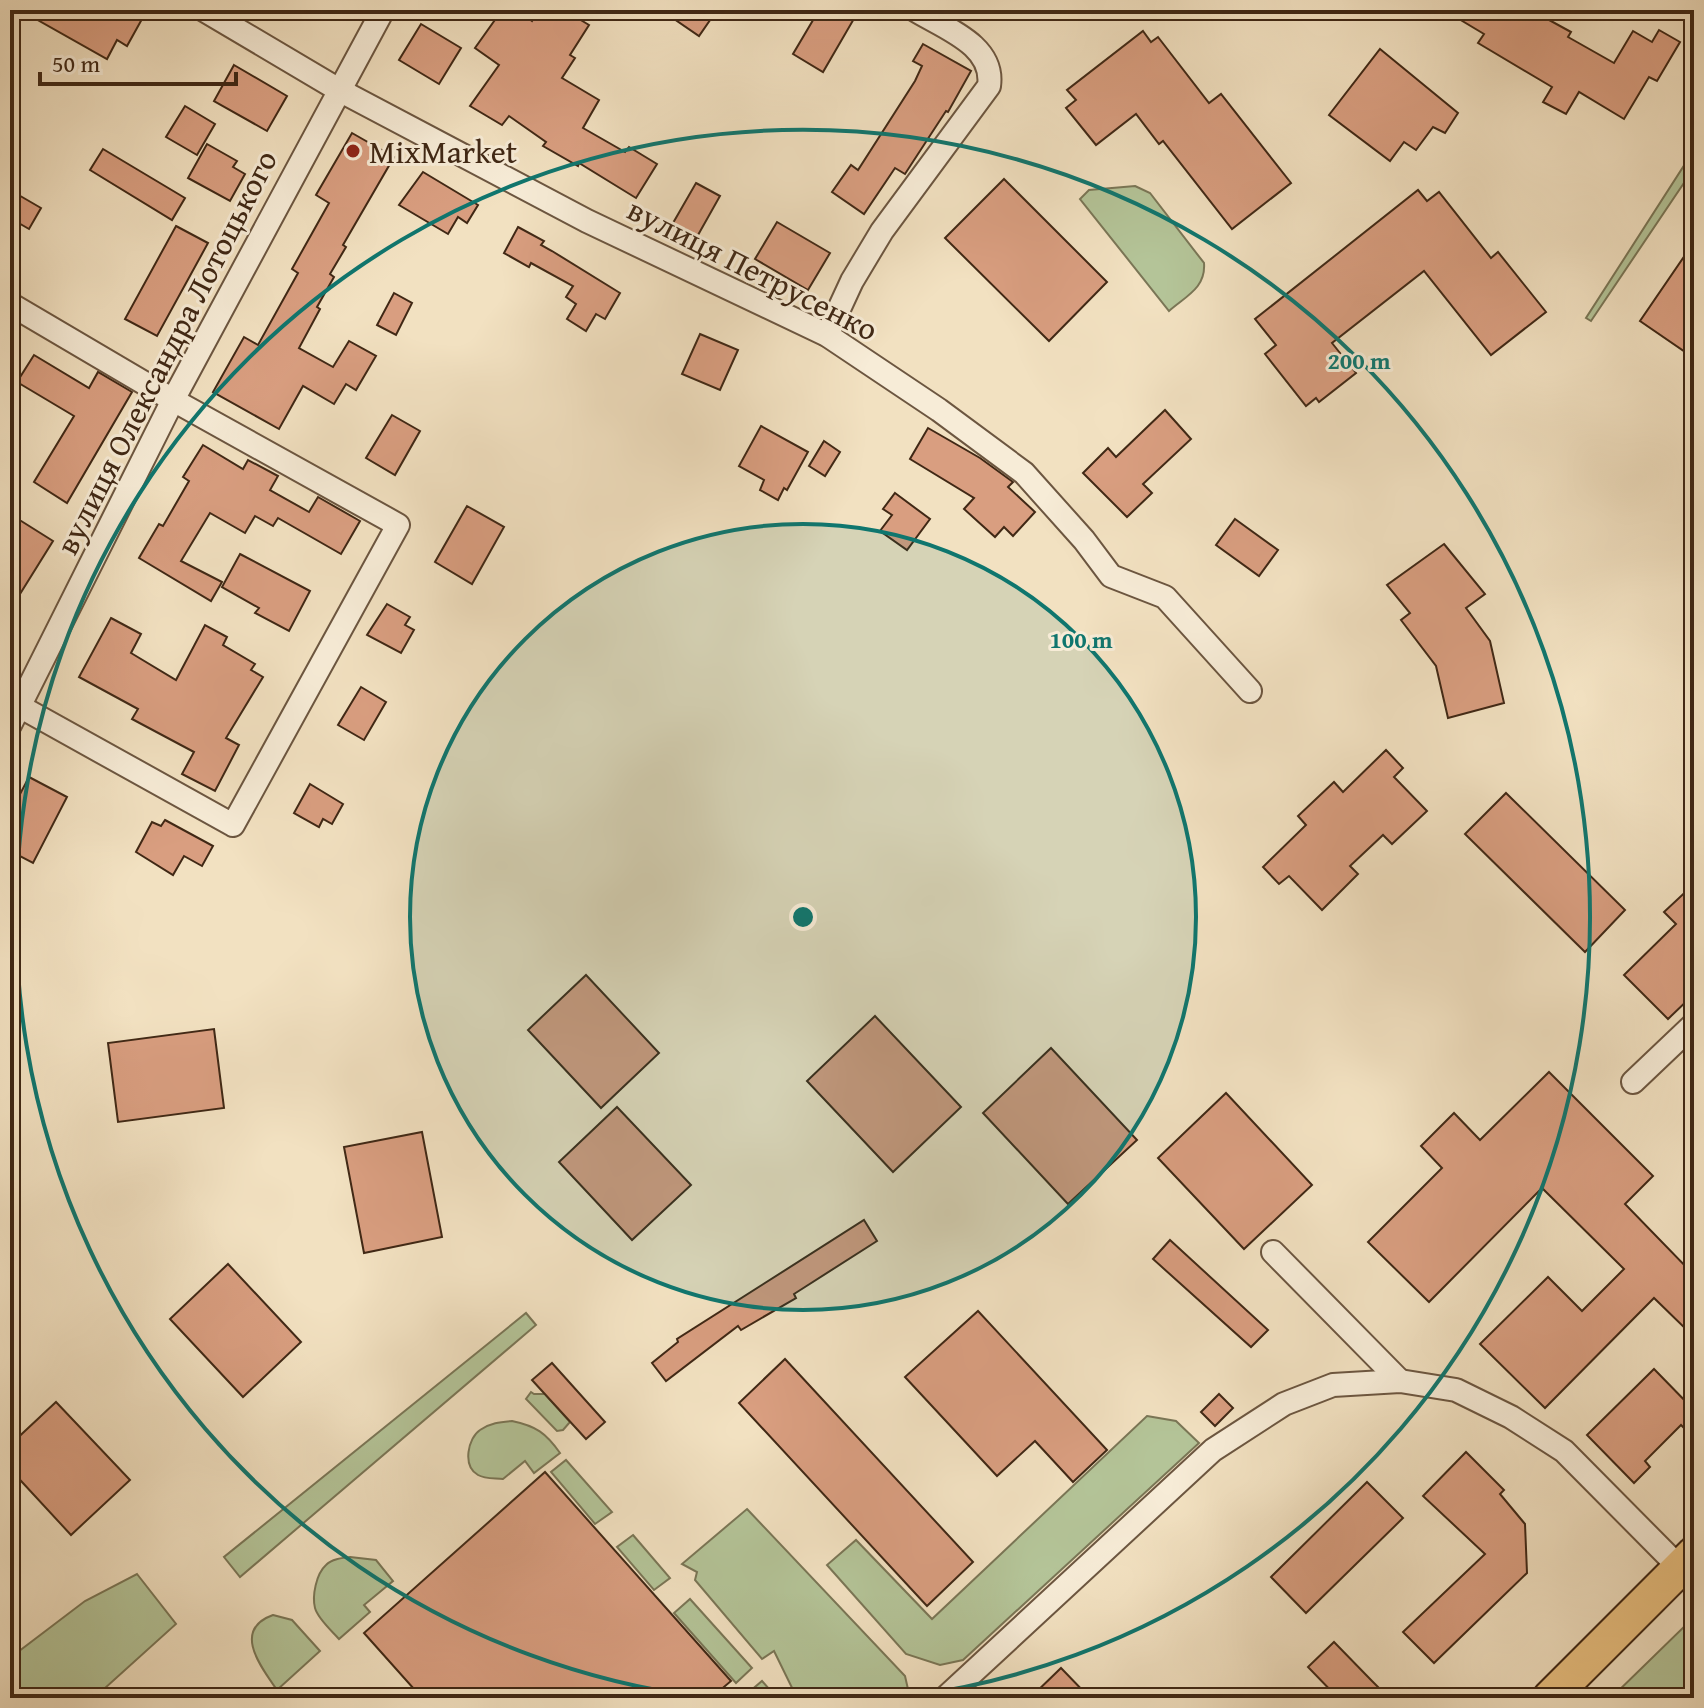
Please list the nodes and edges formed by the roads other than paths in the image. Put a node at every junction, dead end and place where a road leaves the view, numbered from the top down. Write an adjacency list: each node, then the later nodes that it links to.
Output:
1 (204, 10): 4 (street, вулиця Петрусенко)
2 (383, 10): 4 (street, вулиця Олександра Лотоцького)
3 (915, 10): 6 (street)
4 (339, 90): 6 (street, вулиця Петрусенко); 7 (street, вулиця Олександра Лотоцького)
5 (10, 304): 7 (street)
6 (827, 335): 8 (street, вулиця Петрусенко)
7 (173, 400): 9 (street, вулиця Олександра Лотоцького); 9 (street)
8 (1250, 691)
9 (13, 711)
10 (1694, 1024): 11 (street)
11 (1633, 1082)
12 (1273, 1252): 13 (street)
13 (1400, 1381): 14 (street); 15 (street)
14 (1687, 1561): 16 (main road)
15 (945, 1698)
16 (1550, 1698)

